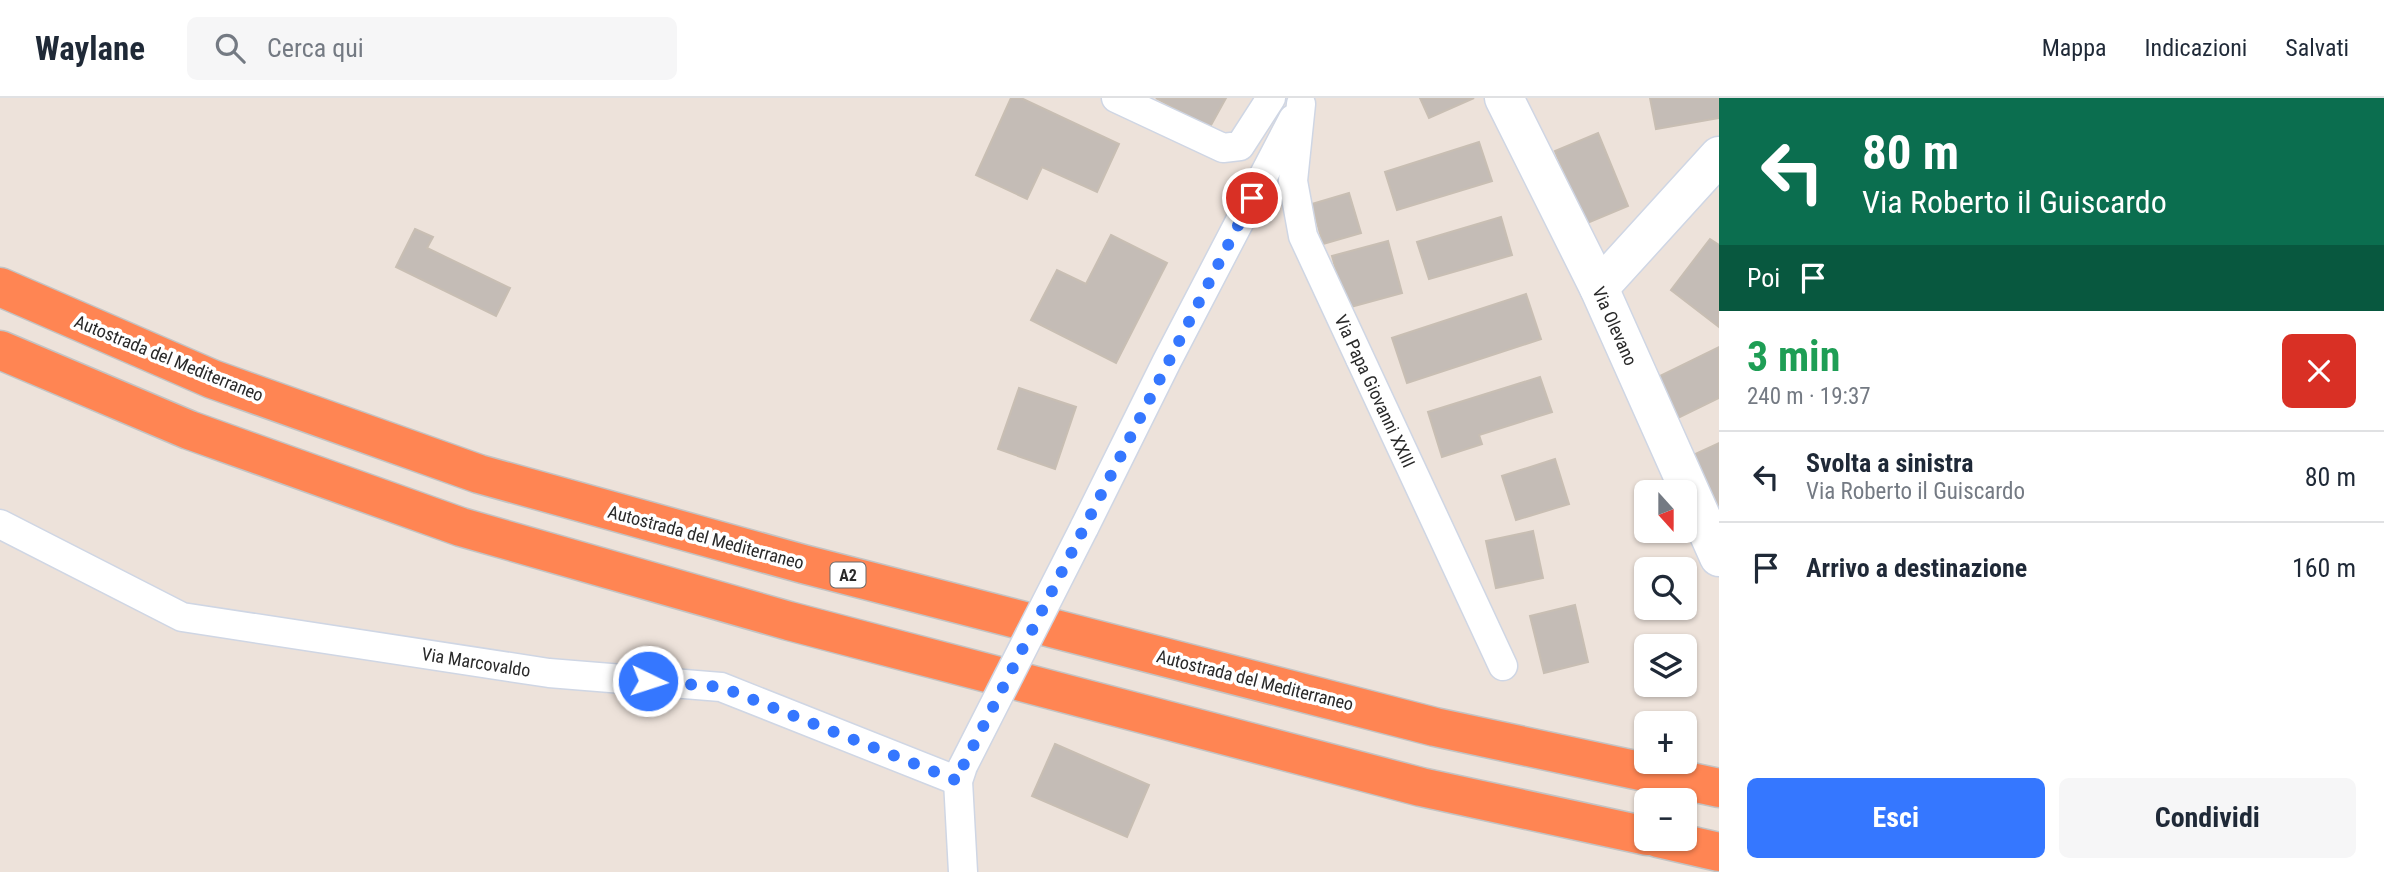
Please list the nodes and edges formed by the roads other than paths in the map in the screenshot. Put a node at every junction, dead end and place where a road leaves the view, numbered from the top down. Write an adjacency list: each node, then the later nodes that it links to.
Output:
1 (1116, 98): 2 (street)
2 (1271, 98)
3 (1504, 98): 7 (street, Via Olevano)
4 (1302, 101): 11 (street, Via Papa Giovanni XXIII); 12 (street, bridge)
5 (1719, 156): 7 (street)
6 (0, 287): 13 (highway, Autostrada del Mediterraneo / A2)
7 (1599, 288): 10 (street, Via Olevano)
8 (0, 350): 14 (highway)
9 (0, 524): 12 (street, Via Marcovaldo)
10 (1719, 557)
11 (1503, 666)
12 (960, 774): 17 (street)
13 (1719, 788)
14 (1634, 833)
15 (1697, 847): 16 (highway)
16 (1719, 852)
17 (963, 872)

